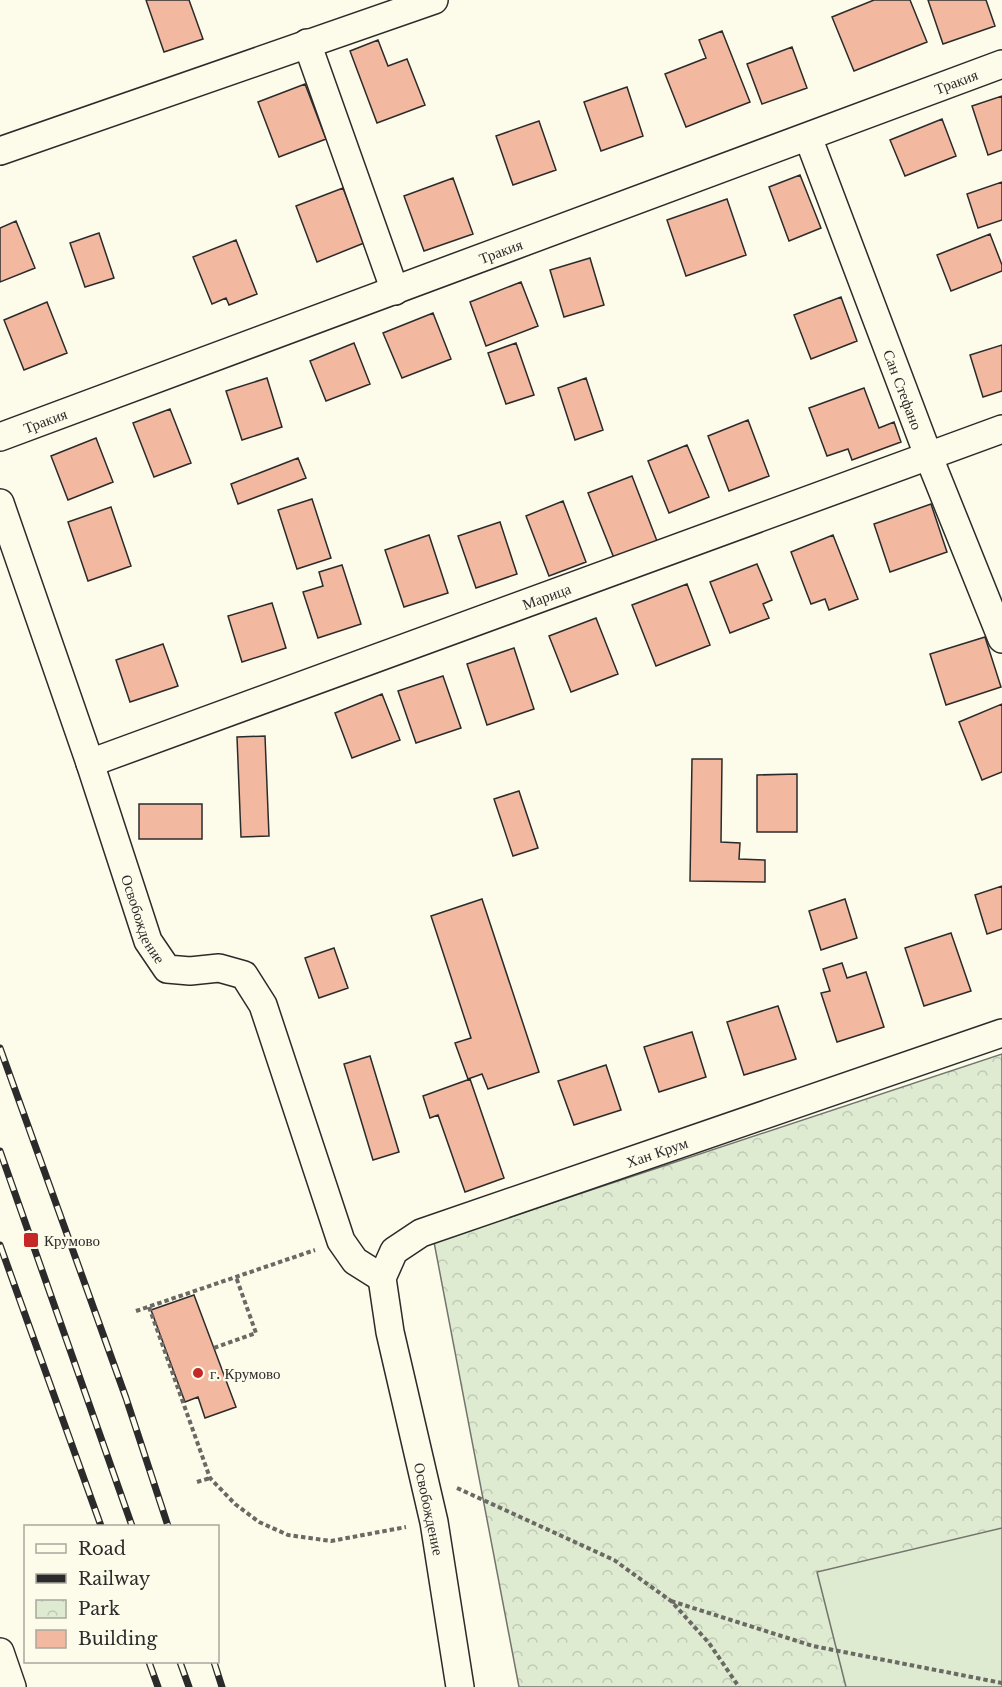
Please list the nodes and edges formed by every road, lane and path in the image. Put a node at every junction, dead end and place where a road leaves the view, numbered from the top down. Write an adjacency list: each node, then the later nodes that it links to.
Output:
1 (434, 0): 2 (street)
2 (307, 43): 5 (street); 6 (street)
3 (1002, 63): 4 (street, Тракия)
4 (807, 137): 6 (street, Тракия); 9 (street, Сан Стефано)
5 (0, 151)
6 (395, 291): 8 (street, Тракия)
7 (1002, 429): 9 (street, Марица)
8 (0, 437)
9 (928, 455): 11 (street, Сан Стефано); 12 (street, Марица)
10 (0, 503): 12 (street, Освобождение)
11 (1002, 639)
12 (90, 763): 14 (street, Освобождение)
13 (1002, 1033): 16 (street, Хан Крум)
14 (341, 1241): 15 (path); 16 (street, Освобождение)
15 (236, 1277): 17 (path); 19 (path)
16 (382, 1278): 20 (street, Освобождение)
17 (149, 1307): 18 (path); 21 (path)
18 (136, 1311)
19 (214, 1348)
20 (422, 1472): 23 (street, Освобождение); 24 (path)
21 (210, 1478): 22 (path); 23 (path)
22 (197, 1482)
23 (434, 1522): 28 (street, Освобождение)
24 (671, 1601): 26 (path); 29 (path)
25 (0, 1652): 27 (street)
26 (1002, 1683)
27 (12, 1687)
28 (460, 1687)
29 (739, 1687)

